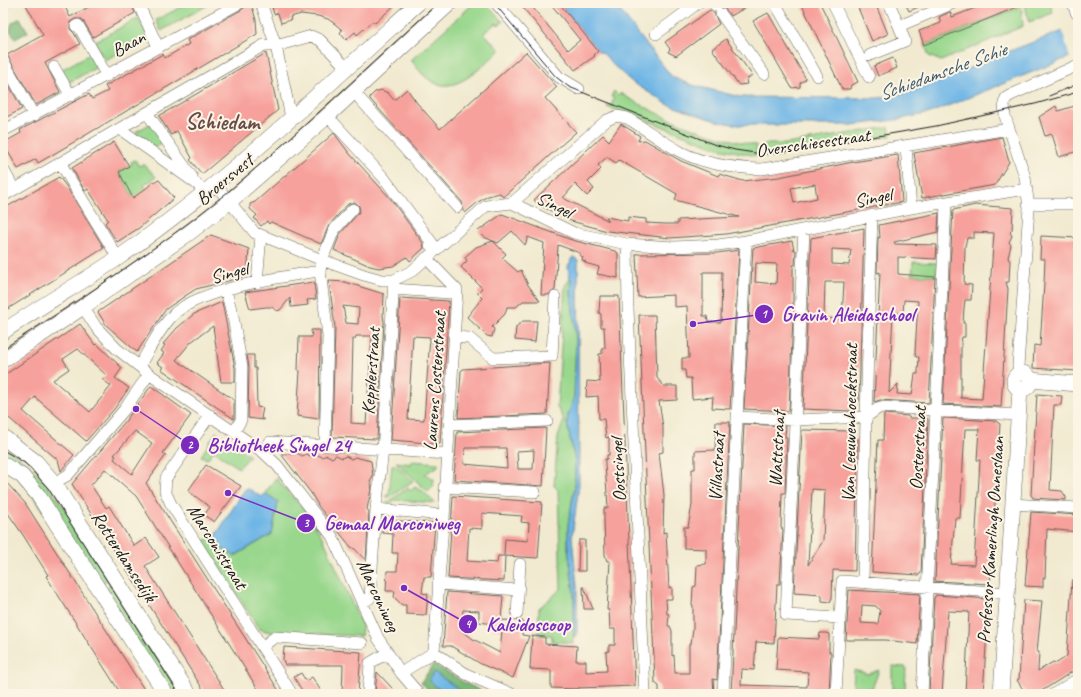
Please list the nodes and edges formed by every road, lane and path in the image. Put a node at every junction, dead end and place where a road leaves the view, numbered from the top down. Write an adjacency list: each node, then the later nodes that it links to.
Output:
1 (138, 3): 19 (street)
2 (240, 3): 19 (street, Baan)
3 (261, 3): 18 (street)
4 (418, 3): 42 (main road, Broersvest)
5 (450, 3): 46 (main road, Broersvest)
6 (496, 3): 29 (street)
7 (698, 3): 17 (street)
8 (775, 3): 27 (street)
9 (833, 3): 28 (street)
10 (890, 3): 16 (street)
11 (954, 3): 16 (street)
12 (1075, 3): 14 (main road)
13 (717, 8): 25 (street)
14 (1078, 12)
15 (76, 26): 26 (street)
16 (899, 26): 20 (street)
17 (656, 34)
18 (276, 46): 22 (street); 32 (street); 33 (street)
19 (158, 47): 26 (street, Baan)
20 (870, 55)
21 (3, 60): 34 (street)
22 (342, 63)
23 (1078, 65): 37 (street, Professor Kamerlingh Onneslaan)
24 (54, 66): 30 (street)
25 (764, 74)
26 (107, 76): 30 (street, Baan)
27 (817, 76)
28 (870, 77)
29 (579, 89)
30 (71, 96): 34 (street, Baan)
31 (360, 99): 54 (street)
32 (148, 113): 36 (street); 42 (street)
33 (290, 113)
34 (34, 116): 38 (street, Baan)
35 (334, 123): 59 (street, Laurens Costerstraat)
36 (120, 129): 40 (street); 42 (street)
37 (1009, 129): 39 (street, Overschiesestraat); 44 (street, Professor Kamerlingh Onneslaan)
38 (3, 131)
39 (906, 147): 47 (street, Overschiesestraat); 51 (street)
40 (61, 164): 43 (street); 60 (street)
41 (3, 169): 43 (street)
42 (205, 187): 46 (street); 60 (main road, Broersvest)
43 (14, 189): 45 (street)
44 (1026, 189): 48 (street, Singel); 49 (street, Professor Kamerlingh Onneslaan)
45 (3, 196)
46 (229, 202): 56 (street); 68 (main road, Broersvest)
47 (512, 204): 54 (street, Singel); 58 (street, Singel)
48 (946, 204): 51 (street, Singel); 76 (street, Oosterstraat)
49 (1028, 204): 50 (street); 74 (street, Professor Kamerlingh Onneslaan)
50 (1078, 204)
51 (911, 208): 53 (street, Singel)
52 (353, 209): 61 (street)
53 (872, 215): 55 (street, Singel); 80 (street, Van Leeuwenhoeckstraat)
54 (469, 221): 59 (street, Singel)
55 (804, 230): 57 (street, Singel); 81 (street, Wattstraat)
56 (261, 235): 61 (street); 63 (street)
57 (746, 241): 58 (street, Singel); 79 (street, Villastraat)
58 (627, 244): 120 (street, Oostsingel)
59 (429, 251): 64 (street, Singel); 65 (street, Laurens Costerstraat)
60 (118, 258): 69 (main road, Broersvest)
61 (322, 260): 62 (street); 64 (street)
62 (320, 272): 63 (street, Singel); 86 (street)
63 (257, 283): 66 (street, Singel)
64 (394, 285): 65 (street); 88 (street, Kepplerstraat)
65 (457, 290): 70 (street, Laurens Costerstraat)
66 (226, 291): 72 (street, Singel); 84 (street)
67 (555, 298): 70 (street)
68 (82, 307): 71 (main road, Broersvest); 72 (street, Marconiweg)
69 (3, 332)
70 (454, 337): 83 (street, Laurens Costerstraat)
71 (3, 360)
72 (139, 366): 73 (street, Marconiweg)
73 (150, 374): 77 (street, Marconiweg); 92 (street)
74 (1023, 381): 75 (main road); 78 (main road, Professor Kamerlingh Onneslaan)
75 (1078, 384)
76 (936, 410): 78 (street); 80 (street); 102 (street, Oosterstraat)
77 (210, 415): 84 (street, Marconiweg); 109 (street, Marconistraat)
78 (1018, 415): 95 (main road, Professor Kamerlingh Onneslaan)
79 (737, 417): 81 (street); 121 (street, Villastraat)
80 (866, 417): 81 (street); 100 (street, Van Leeuwenhoeckstraat)
81 (796, 420): 107 (street, Wattstraat)
82 (547, 421): 83 (street)
83 (449, 425): 90 (street, Laurens Costerstraat)
84 (234, 432): 89 (street, Marconiweg)
85 (3, 437): 87 (main road, Rotterdamsedijk)
86 (325, 445): 88 (street); 89 (street)
87 (9, 446): 92 (main road, Rotterdamsedijk)
88 (383, 450): 90 (street); 97 (street, Kepplerstraat)
89 (263, 452): 105 (street, Marconiweg)
90 (447, 454): 93 (street, Laurens Costerstraat)
91 (3, 464): 114 (main road, Rotterdamsedijk)
92 (54, 483): 115 (main road, Rotterdamsedijk)
93 (444, 487): 94 (street); 98 (street, Laurens Costerstraat)
94 (535, 492)
95 (1012, 504): 96 (street); 104 (main road, Professor Kamerlingh Onneslaan)
96 (1078, 508)
97 (376, 509): 98 (street); 105 (street, Kepplerstraat)
98 (444, 519): 101 (street, Laurens Costerstraat)
99 (520, 564): 103 (street)
100 (864, 583): 102 (street); 107 (street)
101 (438, 584): 103 (street); 110 (street, Laurens Costerstraat)
102 (927, 587): 104 (street); 123 (street, Oosterstraat)
103 (518, 590): 106 (street)
104 (1007, 593): 124 (main road, Professor Kamerlingh Onneslaan)
105 (362, 603): 111 (street, Marconiweg)
106 (517, 614)
107 (840, 618): 122 (street)
108 (362, 643): 109 (street)
109 (262, 647): 116 (street, Marconistraat)
110 (434, 652): 112 (street); 119 (street)
111 (387, 653): 112 (street, Marconiweg); 117 (street)
112 (401, 673): 118 (street, Marconiweg)
113 (1078, 679): 125 (street)
114 (166, 694)
115 (189, 694)
116 (292, 694)
117 (368, 694)
118 (419, 694)
119 (512, 694)
120 (645, 694)
121 (722, 694)
122 (836, 694)
123 (922, 694)
124 (1001, 694)
125 (1054, 694)

